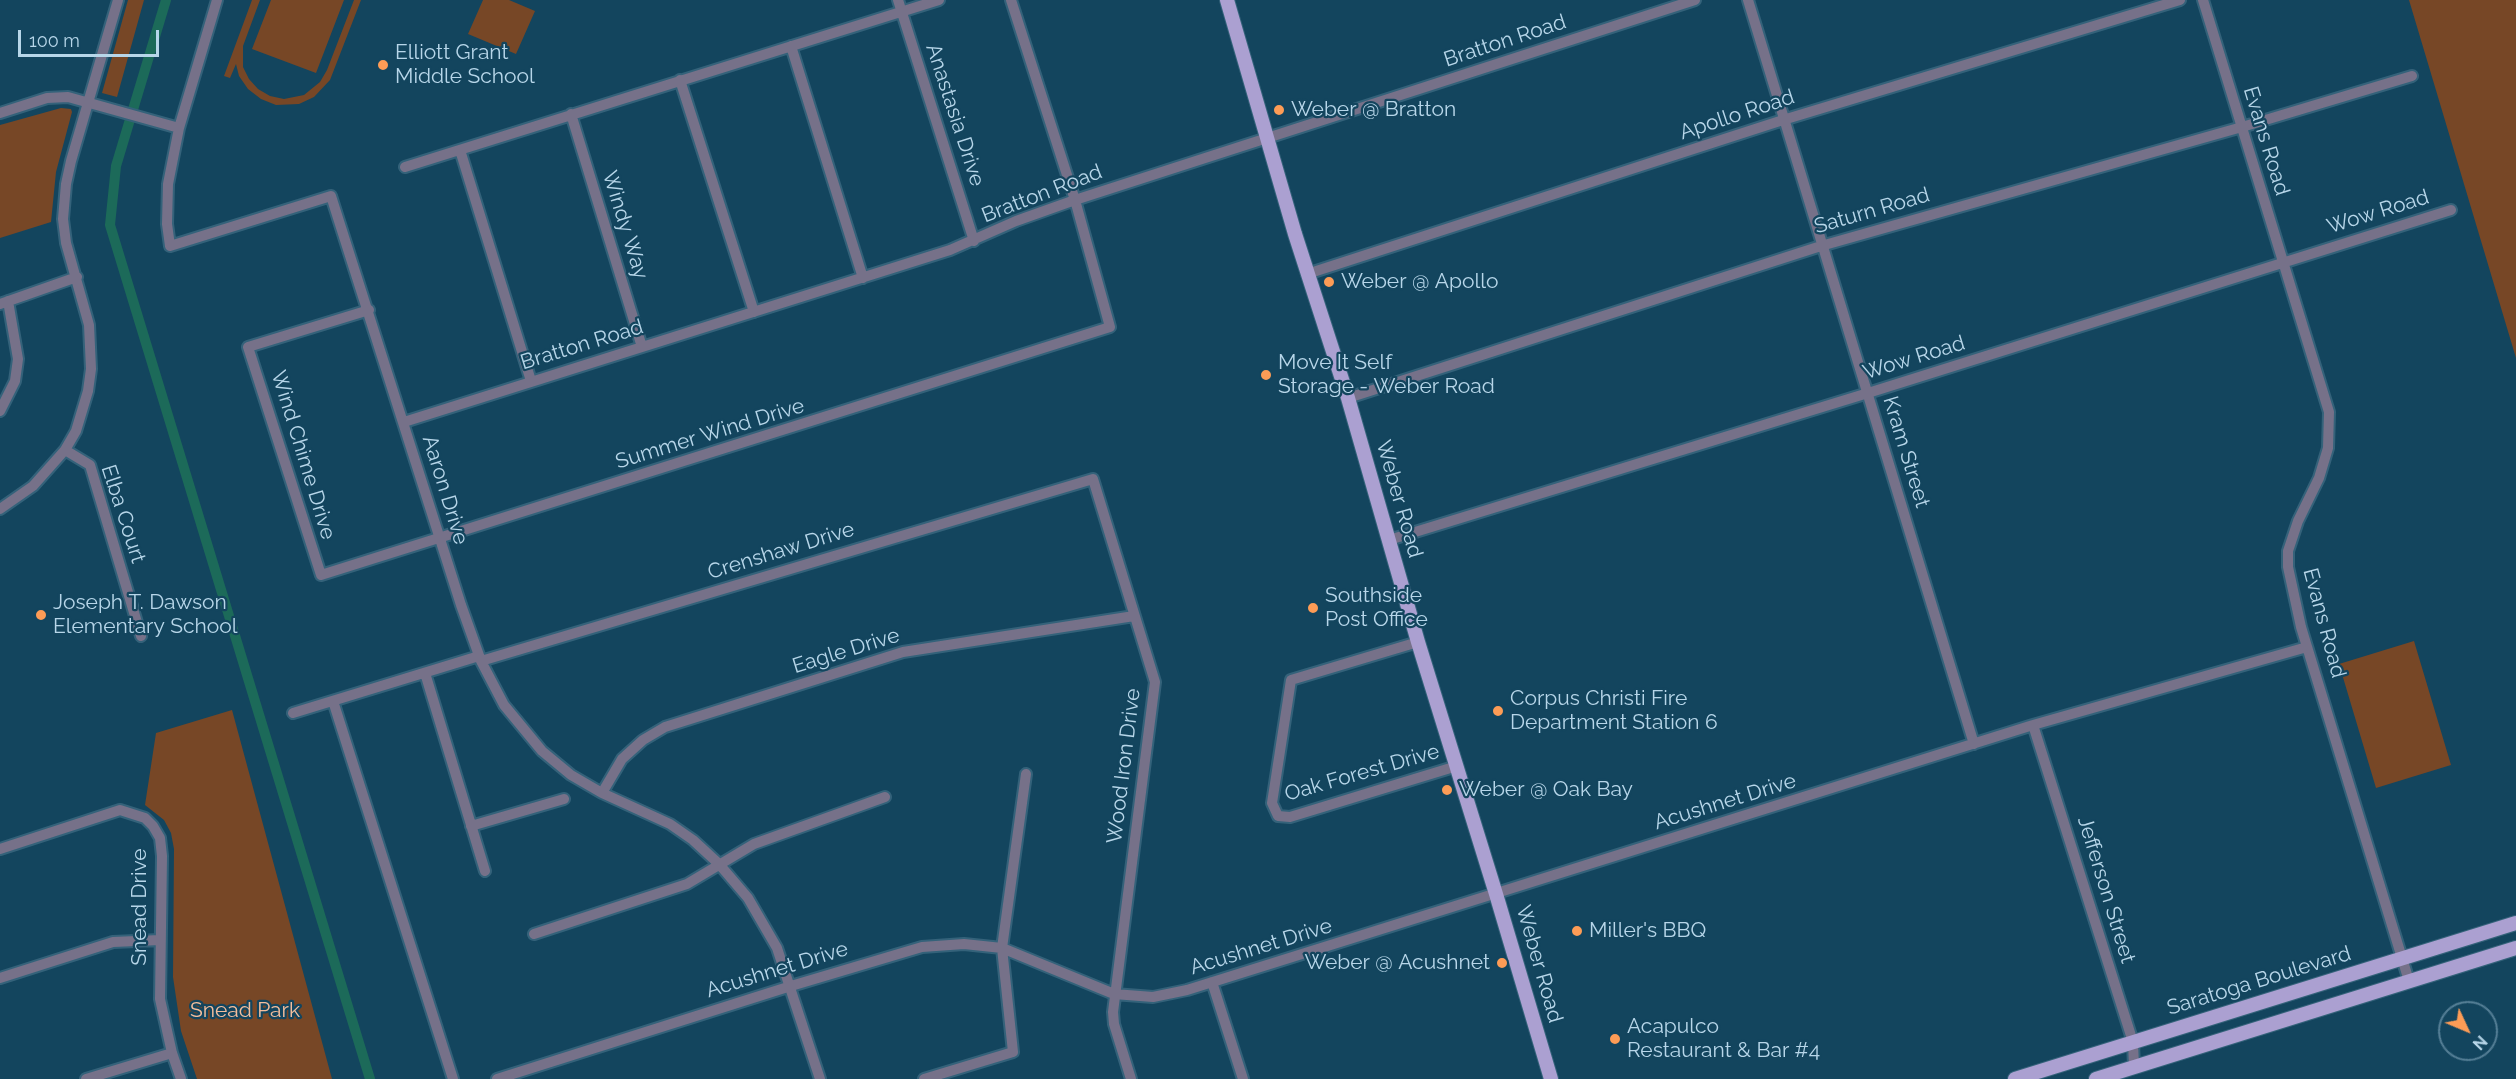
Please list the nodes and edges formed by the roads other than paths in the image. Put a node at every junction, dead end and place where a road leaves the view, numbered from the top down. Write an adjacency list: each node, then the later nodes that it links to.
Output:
1 (118, 0): 15 (street)
2 (217, 0): 20 (street, Aaron Drive)
3 (898, 0): 11 (street, Anastasia Drive)
4 (939, 0): 11 (street)
5 (1011, 0): 24 (street)
6 (1227, 0): 21 (main road, Weber Road)
7 (1695, 0): 21 (street, Bratton Road)
8 (1748, 0): 18 (street, Kram Street)
9 (2180, 0): 18 (street, Apollo Road)
10 (2203, 0): 19 (street, Evans Road)
11 (901, 12): 12 (street); 26 (street, Anastasia Drive)
12 (791, 46): 14 (street); 31 (street)
13 (2412, 76): 19 (street, Saturn Road)
14 (680, 80): 17 (street); 34 (street)
15 (89, 102): 16 (street); 20 (street); 30 (street)
16 (0, 113)
17 (571, 114): 22 (street); 35 (street, Windy Way)
18 (1783, 120): 27 (street, Kram Street); 29 (street, Apollo Road)
19 (2242, 127): 27 (street, Saturn Road); 28 (street, Evans Road)
20 (179, 128): 33 (street, Aaron Drive)
21 (1267, 138): 24 (street, Bratton Road); 29 (main road, Weber Road)
22 (460, 150): 23 (street); 36 (street)
23 (405, 167)
24 (1074, 200): 26 (street, Bratton Road); 44 (street, Summer Wind Drive)
25 (2451, 210): 28 (street, Wow Road)
26 (974, 241): 31 (street, Bratton Road)
27 (1821, 246): 37 (street, Kram Street); 38 (street, Saturn Road)
28 (2283, 262): 37 (street, Wow Road); 50 (street, Evans Road)
29 (1307, 274): 38 (main road, Weber Road)
30 (77, 277): 32 (street); 41 (street)
31 (863, 278): 34 (street, Bratton Road)
32 (4, 302): 39 (street)
33 (369, 310): 40 (street, Aaron Drive); 46 (street, Wind Chime Drive)
34 (754, 312): 35 (street, Bratton Road)
35 (642, 347): 36 (street, Bratton Road)
36 (531, 381): 40 (street, Bratton Road)
37 (1868, 393): 45 (street, Wow Road); 56 (street, Kram Street)
38 (1348, 398): 45 (main road, Weber Road)
39 (0, 411)
40 (404, 422): 44 (street, Aaron Drive)
41 (65, 450): 43 (street); 48 (street, Elba Court)
42 (1093, 479): 47 (street, Wood Iron Drive); 51 (street, Crenshaw Drive)
43 (0, 508)
44 (440, 538): 46 (street, Summer Wind Drive); 51 (street, Aaron Drive)
45 (1389, 540): 49 (main road, Weber Road)
46 (321, 575)
47 (1134, 616): 59 (street, Eagle Drive); 77 (street, Wood Iron Drive)
48 (141, 636)
49 (1418, 642): 57 (main road, Weber Road); 57 (street, Oak Forest Drive)
50 (2307, 647): 55 (street, Acushnet Drive); 72 (street, Evans Road)
51 (480, 659): 52 (street, Crenshaw Drive); 59 (street, Aaron Drive)
52 (424, 673): 53 (street, Crenshaw Drive); 62 (street)
53 (333, 701): 54 (street, Crenshaw Drive); 83 (street)
54 (293, 713)
55 (2033, 725): 56 (street, Acushnet Drive); 78 (street, Jefferson Street)
56 (1974, 744): 66 (street, Acushnet Drive)
57 (1456, 766): 66 (main road, Weber Road)
58 (1026, 774): 70 (street)
59 (602, 793): 64 (street, Aaron Drive)
60 (885, 797): 64 (street)
61 (564, 798): 62 (street)
62 (471, 826): 65 (street)
63 (0, 849): 69 (street, Snead Drive)
64 (719, 864): 68 (street); 76 (street, Aaron Drive)
65 (485, 871)
66 (1496, 894): 75 (street, Acushnet Drive); 89 (main road, Weber Road)
67 (2516, 923): 72 (main road, Saratoga Boulevard)
68 (534, 934)
69 (159, 940): 73 (street); 79 (street, Snead Drive)
70 (1002, 948): 76 (street, Acushnet Drive); 77 (street, Acushnet Drive); 86 (street)
71 (2516, 948): 74 (main road)
72 (2402, 959): 74 (street, Evans Road); 78 (main road, Saratoga Boulevard)
73 (0, 978)
74 (2409, 981): 80 (main road)
75 (1212, 982): 77 (street, Acushnet Drive); 88 (street)
76 (791, 986): 84 (street, Acushnet Drive); 85 (street, Aaron Drive)
77 (1114, 994): 87 (street, Wood Iron Drive)
78 (2133, 1042): 80 (street, Jefferson Street); 90 (main road, Saratoga Boulevard)
79 (172, 1053): 81 (street); 82 (street, Snead Drive)
80 (2134, 1067): 91 (main road)
81 (86, 1079)
82 (182, 1079)
83 (453, 1079)
84 (497, 1079)
85 (820, 1079)
86 (924, 1079)
87 (1131, 1079)
88 (1243, 1079)
89 (1551, 1079)
90 (2015, 1079)
91 (2096, 1079)

